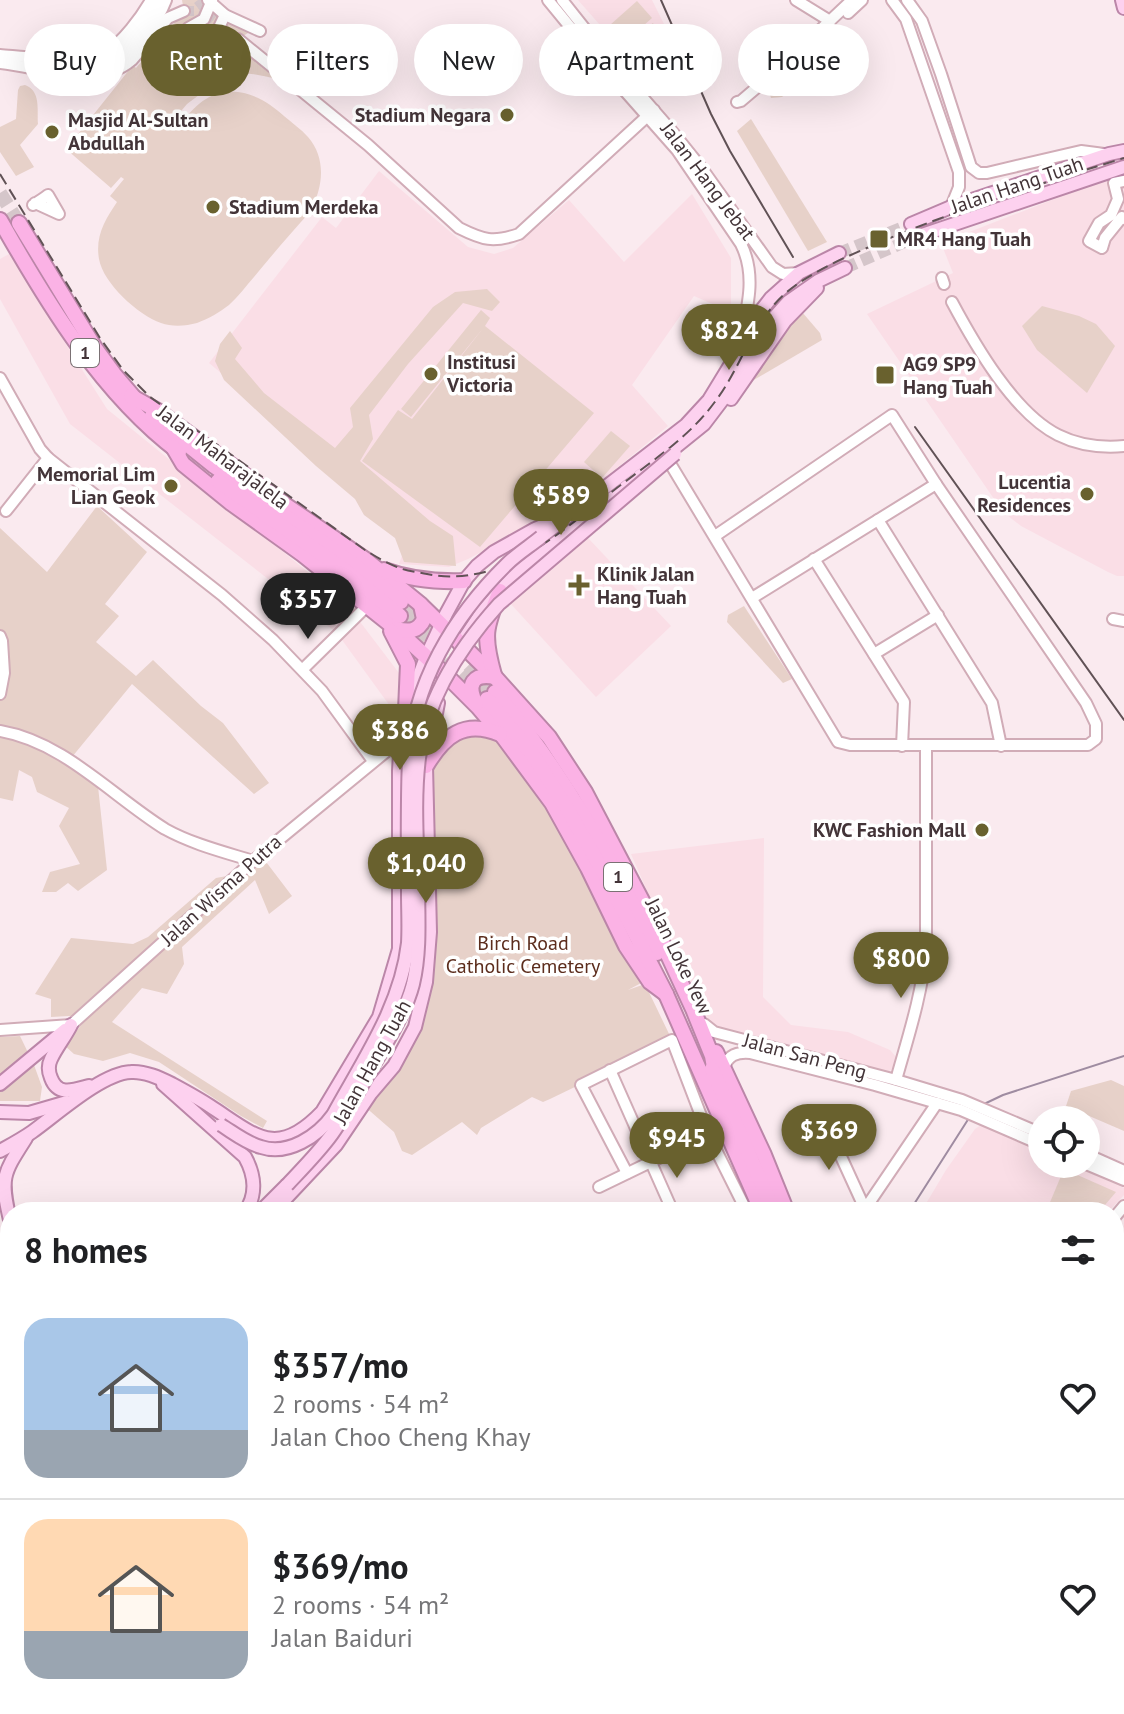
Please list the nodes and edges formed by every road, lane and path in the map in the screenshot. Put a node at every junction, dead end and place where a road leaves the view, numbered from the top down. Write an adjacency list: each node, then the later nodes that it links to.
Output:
1 (151, 0): 18 (street)
2 (159, 0): 19 (street)
3 (166, 0): 22 (street)
4 (548, 0): 28 (street, Jalan Hang Jebat)
5 (562, 0): 28 (street, Jalan Hang Jebat)
6 (796, 0): 15 (street)
7 (852, 0): 15 (street)
8 (862, 0): 15 (street)
9 (892, 0): 33 (street)
10 (907, 0): 30 (street)
11 (1122, 0): 13 (main road)
12 (211, 1): 14 (street); 26 (street)
13 (1124, 8)
14 (225, 15): 16 (street); 17 (street)
15 (830, 21): 27 (street)
16 (222, 24)
17 (260, 31)
18 (125, 33)
19 (125, 45)
20 (251, 50): 28 (street)
21 (0, 55): 23 (street)
22 (125, 56)
23 (24, 60)
24 (0, 63): 25 (street)
25 (24, 64)
26 (125, 65)
27 (737, 102)
28 (650, 113): 40 (street, Jalan Hang Jebat); 42 (street, Jalan Hang Jebat)
29 (1124, 151): 30 (main road, Jalan Hang Tuah)
30 (1109, 154): 33 (main road, Jalan Hang Tuah)
31 (1124, 167): 38 (main road, Jalan Hang Tuah)
32 (1124, 181): 34 (street)
33 (951, 207): 37 (main road, Jalan Hang Tuah)
34 (1121, 213)
35 (0, 220): 46 (highway, Jalan Maharajalela / 1)
36 (19, 223): 44 (highway, Jalan Maharajalela / 1)
37 (911, 224)
38 (916, 237)
39 (839, 253): 40 (main road, Jalan Hang Tuah)
40 (799, 273): 42 (main road, Jalan Hang Tuah)
41 (952, 302): 45 (street)
42 (738, 348): 49 (main road, Jalan Hang Tuah)
43 (0, 378): 48 (street)
44 (131, 396): 56 (highway); 63 (highway, Jalan Maharajalela / 1)
45 (1124, 446)
46 (173, 447): 61 (highway); 63 (highway, Jalan Maharajalela / 1)
47 (665, 455): 49 (main road, Jalan Hang Tuah); 54 (street); 124 (main road, Jalan Hang Tuah, bridge)
48 (48, 458): 51 (street); 69 (street)
49 (632, 475): 52 (main road, Jalan Hang Tuah); 58 (main road, Jalan Hang Tuah)
50 (936, 484): 53 (street); 54 (street); 79 (street)
51 (6, 511)
52 (573, 513): 57 (main road, Jalan Hang Tuah); 100 (main road, Jalan Hang Tuah, bridge)
53 (878, 520): 55 (street); 62 (street)
54 (715, 536): 59 (street)
55 (814, 559): 59 (street); 67 (street)
56 (366, 560): 57 (highway); 63 (highway)
57 (464, 581): 60 (main road); 64 (main road, Jalan Hang Tuah)
58 (500, 591): 60 (main road, Jalan Hang Tuah); 72 (highway)
59 (752, 598): 77 (street)
60 (488, 605): 66 (main road, Jalan Hang Tuah)
61 (367, 606): 63 (highway); 69 (street)
62 (938, 615): 67 (street); 79 (street)
63 (402, 616): 64 (highway); 68 (highway); 73 (highway)
64 (441, 624): 66 (highway); 68 (main road, Jalan Hang Tuah)
65 (0, 636): 71 (street)
66 (461, 644): 70 (main road, Jalan Hang Tuah); 72 (highway)
67 (874, 654): 77 (street)
68 (426, 657): 70 (highway); 73 (main road, Jalan Hang Tuah)
69 (303, 669): 81 (street)
70 (448, 677): 72 (highway); 82 (main road, Jalan Hang Tuah)
71 (0, 694)
72 (489, 694): 75 (highway); 84 (highway, Jalan Loke Yew / 1); 85 (highway); 93 (highway, Jalan Loke Yew / 1)
73 (406, 710): 76 (main road, Jalan Hang Tuah)
74 (0, 731): 83 (street)
75 (501, 734): 82 (highway); 84 (highway)
76 (401, 735): 80 (main road, Jalan Hang Tuah); 81 (street, Jalan Wisma Putra)
77 (902, 746): 78 (street)
78 (926, 746): 79 (street); 96 (street)
79 (1001, 746)
80 (400, 759): 81 (street); 95 (main road, Jalan Hang Tuah)
81 (374, 760): 83 (street, Jalan Wisma Putra)
82 (426, 766): 101 (main road, Jalan Hang Tuah)
83 (253, 861): 87 (street, Jalan Wisma Putra)
84 (666, 994): 109 (highway, Jalan Loke Yew / 1)
85 (693, 1009): 86 (highway); 93 (highway)
86 (704, 1024): 90 (street, Jalan San Peng); 93 (highway)
87 (71, 1025): 88 (street); 91 (main road); 98 (main road)
88 (24, 1027): 89 (street); 91 (street)
89 (0, 1030)
90 (750, 1048): 93 (street, Jalan San Peng); 96 (street, Jalan San Peng); 99 (street, Jalan San Peng)
91 (34, 1054): 97 (main road)
92 (610, 1070): 111 (street); 116 (street); 119 (street)
93 (720, 1073): 129 (highway, Jalan Loke Yew / 1); 130 (highway)
94 (155, 1076): 98 (main road); 100 (main road); 123 (main road)
95 (342, 1080): 100 (main road, Jalan Hang Tuah); 101 (main road)
96 (896, 1080): 99 (street); 102 (street); 105 (street, Jalan San Peng)
97 (0, 1084)
98 (98, 1084): 103 (main road)
99 (875, 1085): 102 (street, Jalan San Peng)
100 (177, 1087)
101 (371, 1093): 125 (main road, Jalan Hang Tuah)
102 (908, 1094): 104 (street, Jalan San Peng)
103 (77, 1098): 106 (main road); 112 (main road)
104 (937, 1103): 105 (street, Jalan San Peng); 132 (street)
105 (969, 1108): 107 (street, Jalan San Peng)
106 (0, 1112)
107 (983, 1113): 110 (street, Jalan San Peng); 113 (street, Jalan San Peng)
108 (824, 1118): 131 (street)
109 (725, 1126): 111 (street); 128 (highway, Jalan Loke Yew / 1)
110 (1028, 1129)
111 (708, 1134): 116 (street); 127 (street)
112 (28, 1135): 114 (main road); 122 (main road)
113 (1028, 1137)
114 (0, 1151)
115 (1100, 1160): 118 (street)
116 (650, 1161): 119 (street); 126 (street)
117 (1100, 1170): 120 (street)
118 (1124, 1171)
119 (627, 1173): 121 (street)
120 (1124, 1180)
121 (599, 1187)
122 (5, 1202)
123 (250, 1202)
124 (270, 1202)
125 (282, 1202)
126 (668, 1202)
127 (742, 1202)
128 (758, 1202)
129 (770, 1202)
130 (783, 1202)
131 (860, 1202)
132 (870, 1202)

